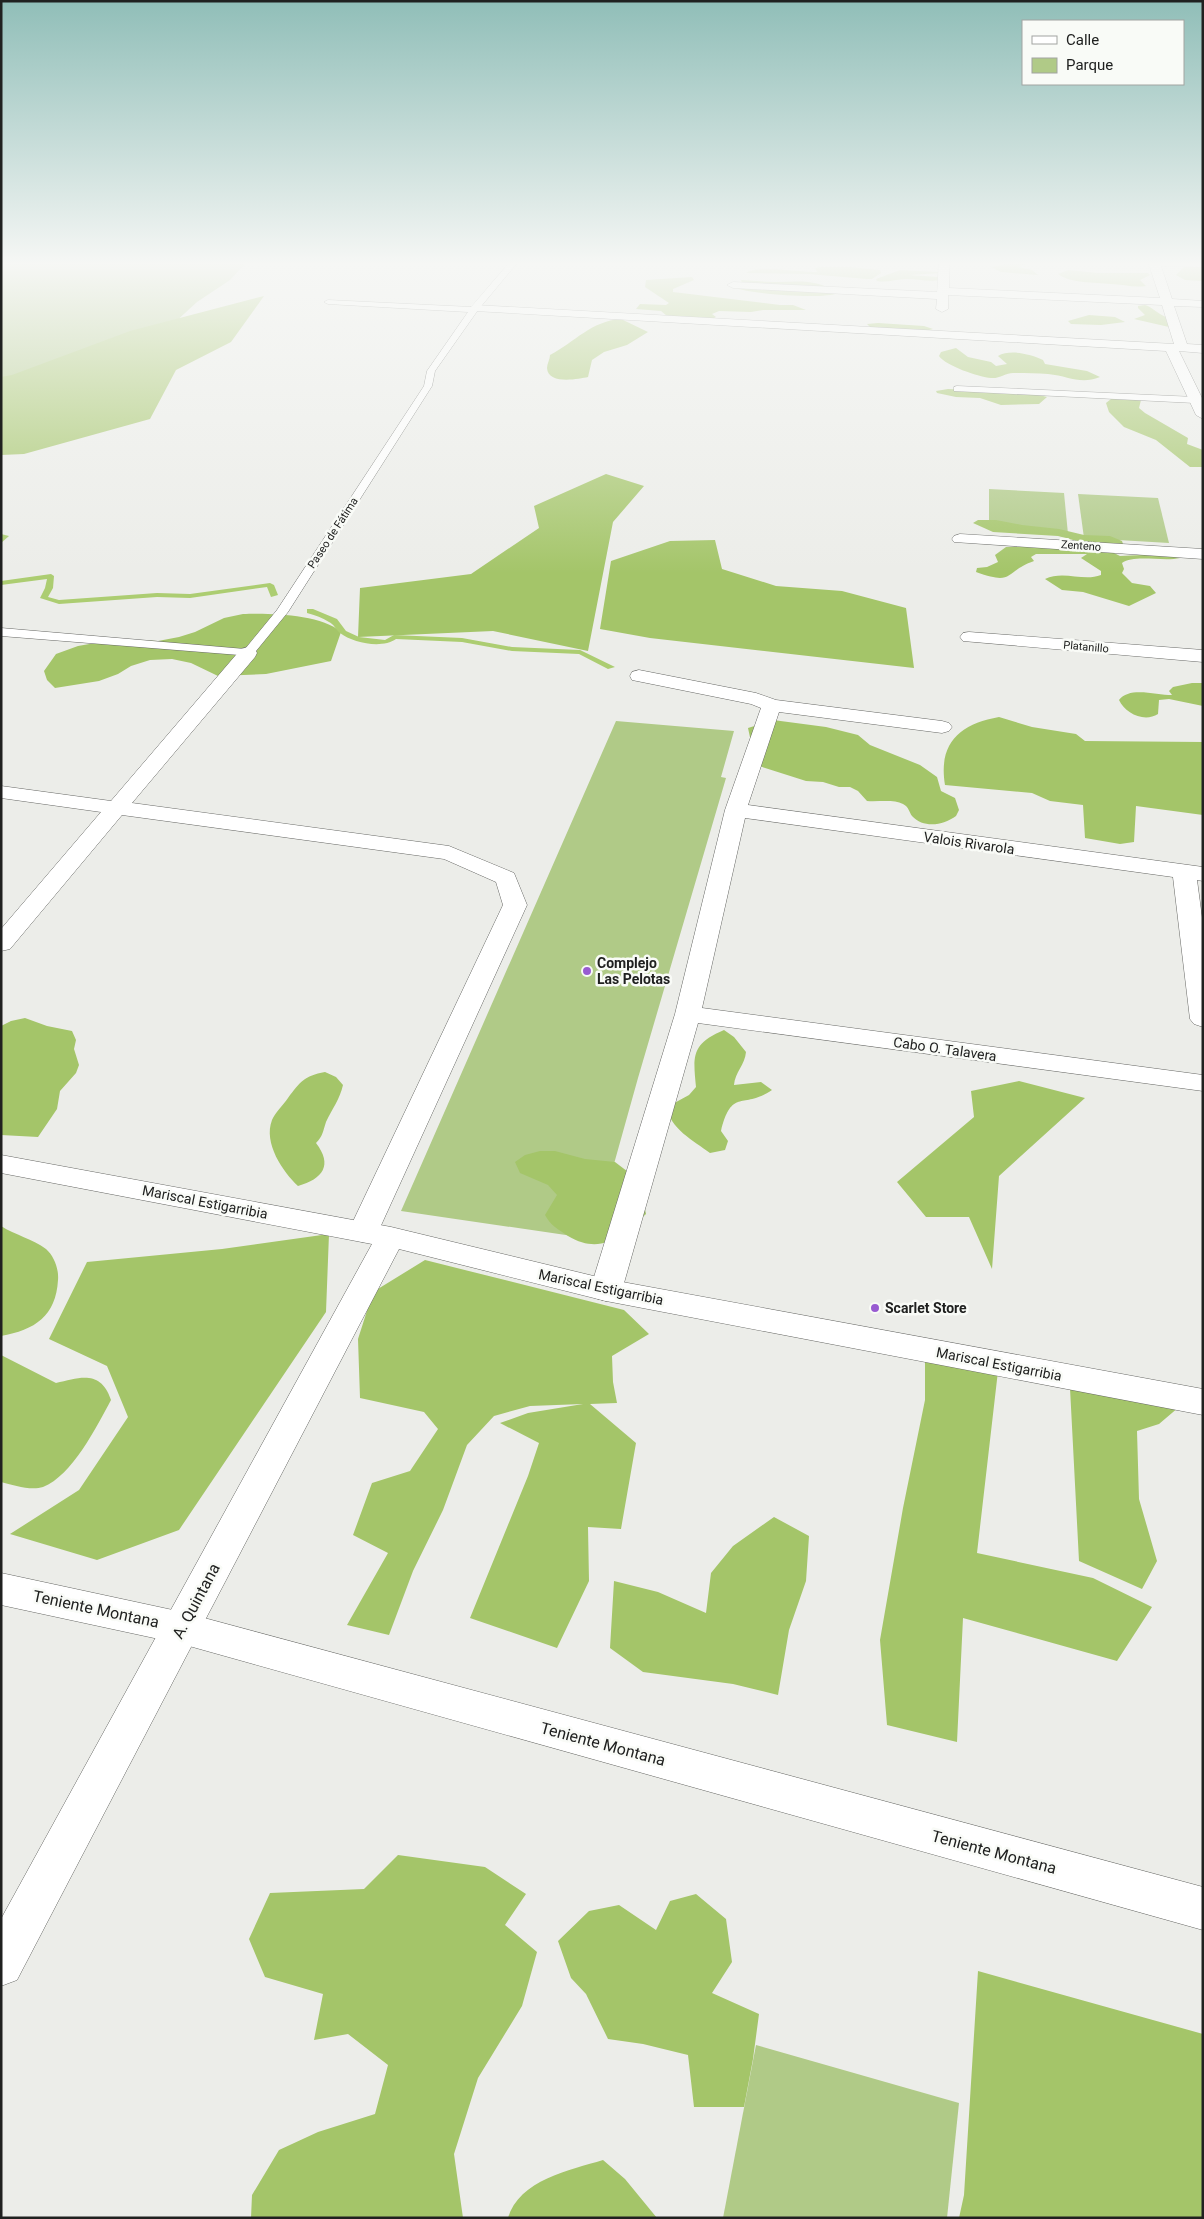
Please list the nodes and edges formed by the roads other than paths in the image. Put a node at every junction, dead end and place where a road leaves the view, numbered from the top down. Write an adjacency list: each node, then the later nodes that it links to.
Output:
1 (435, 366): 10 (lane, Paseo de Fátima)
2 (1183, 366): 4 (street)
3 (957, 389): 4 (lane)
4 (1195, 400): 5 (street)
5 (1203, 415)
6 (960, 539): 7 (street, Zenteno)
7 (1203, 554)
8 (1, 632): 10 (lane)
9 (969, 637): 11 (street, Platanillo)
10 (248, 653): 16 (street, Paseo de Fátima)
11 (1203, 656)
12 (639, 676): 13 (street)
13 (772, 705): 14 (street); 17 (street)
14 (942, 727)
15 (1, 792): 16 (street, A. Quintana)
16 (124, 799): 19 (street, Paseo de Fátima); 24 (street, A. Quintana)
17 (736, 810): 18 (street, Valois Rivarola); 20 (street)
18 (1193, 873): 21 (street)
19 (1, 944)
20 (688, 1014): 22 (street, Cabo O. Talavera); 25 (street)
21 (1203, 1019)
22 (1203, 1083)
23 (1, 1164): 24 (street, Mariscal Estigarribia)
24 (377, 1235): 25 (street, Mariscal Estigarribia); 28 (street, A. Quintana)
25 (606, 1290): 26 (street, Mariscal Estigarribia)
26 (1203, 1402)
27 (1, 1588): 28 (street, Teniente Montana)
28 (182, 1628): 29 (street, Teniente Montana); 30 (street, A. Quintana)
29 (1203, 1909)
30 (1, 1964)

